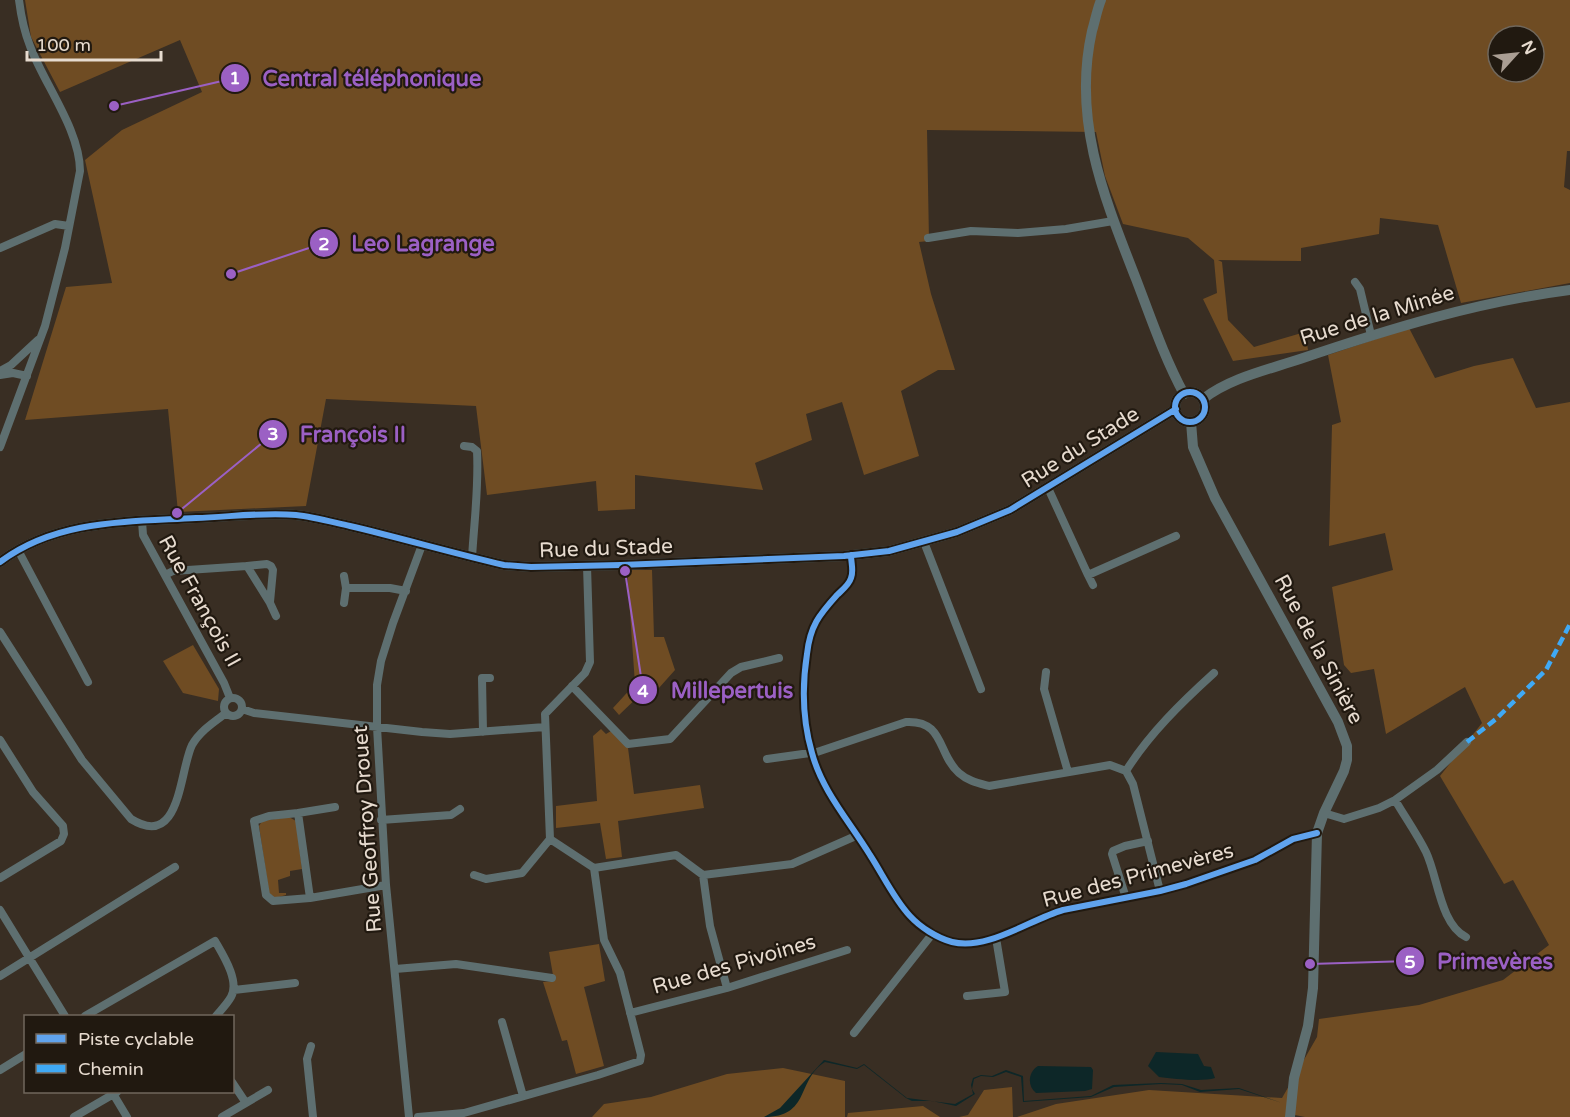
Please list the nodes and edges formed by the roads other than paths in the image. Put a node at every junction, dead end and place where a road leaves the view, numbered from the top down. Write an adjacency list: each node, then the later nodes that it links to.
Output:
1 (19, 0): 4 (street)
2 (1101, 0): 3 (street)
3 (1113, 221): 5 (street); 15 (street)
4 (69, 226): 6 (street); 10 (street)
5 (928, 238)
6 (0, 248)
7 (1355, 282): 9 (street)
8 (1570, 290): 9 (street, Rue de la Minée)
9 (1371, 335): 16 (street, Rue de la Minée)
10 (41, 338): 11 (street); 12 (street)
11 (16, 360): 12 (street); 13 (street)
12 (32, 363): 14 (street)
13 (0, 373): 14 (street)
14 (25, 380): 19 (street); 21 (street)
15 (1184, 394): 16 (street); 17 (street)
16 (1203, 399): 18 (street)
17 (1176, 409): 18 (street); 22 (street, Rue du Stade)
18 (1191, 422): 67 (street, Rue de la Sinière)
19 (0, 438)
20 (464, 446): 30 (street)
21 (0, 447)
22 (1048, 488): 25 (street, Rue du Stade); 35 (street)
23 (142, 521): 26 (street, Rue du Stade); 27 (street, Rue du Stade); 34 (street, Rue François II)
24 (1176, 536): 35 (street)
25 (924, 542): 29 (street, Rue du Stade); 50 (street)
26 (422, 545): 30 (street, Rue du Stade); 39 (street, Rue Geoffroy Drouet)
27 (15, 551): 28 (street, Rue du Stade); 31 (street, Rue du Stade); 48 (street)
28 (0, 555)
29 (851, 555): 33 (street, Rue du Stade); 59 (street, Rue des Primevères)
30 (472, 558): 33 (street, Rue du Stade)
31 (0, 562)
32 (247, 566): 34 (street); 40 (street); 40 (street)
33 (587, 566): 49 (street)
34 (165, 575): 51 (street, Rue François II)
35 (1088, 575): 37 (street)
36 (344, 576): 38 (street)
37 (1093, 585)
38 (346, 588): 39 (street); 41 (street)
39 (406, 591): 54 (street, Rue Geoffroy Drouet)
40 (270, 603): 42 (street)
41 (344, 603)
42 (276, 616)
43 (0, 632): 53 (street)
44 (779, 658): 49 (street)
45 (1046, 672): 62 (street)
46 (1214, 673): 61 (street)
47 (490, 678): 56 (street)
48 (88, 682)
49 (572, 686): 55 (street)
50 (981, 689)
51 (230, 698): 52 (street); 53 (street)
52 (242, 710): 53 (street); 54 (street)
53 (226, 713)
54 (377, 727): 56 (street); 68 (street, Rue Geoffroy Drouet)
55 (545, 728): 56 (street); 71 (street)
56 (483, 732)
57 (0, 740): 77 (street)
58 (1467, 742): 63 (street)
59 (812, 753): 60 (street); 62 (street); 70 (street, Rue des Primevères)
60 (767, 759)
61 (1126, 771): 62 (street); 72 (street)
62 (1068, 772)
63 (1395, 800): 67 (street); 84 (street)
64 (335, 807): 66 (street)
65 (460, 809): 68 (street)
66 (298, 813): 80 (street); 80 (street)
67 (1324, 813): 69 (street, Rue de la Sinière)
68 (381, 820): 78 (street, Rue Geoffroy Drouet)
69 (1317, 833): 79 (street, Rue des Primevères); 116 (street, Rue de la Sinière)
70 (858, 835): 76 (street); 83 (street, Rue des Primevères)
71 (550, 839): 74 (street); 75 (street)
72 (1148, 841): 79 (street); 81 (street)
73 (175, 867): 87 (street)
74 (594, 868): 76 (street); 95 (street)
75 (474, 875)
76 (703, 875): 92 (street)
77 (0, 878)
78 (386, 885): 80 (street); 88 (street, Rue Geoffroy Drouet)
79 (1160, 891): 81 (street, Rue des Primevères)
80 (310, 898)
81 (1126, 898): 85 (street, Rue des Primevères)
82 (0, 910): 87 (street)
83 (933, 933): 85 (street, Rue des Primevères); 100 (street)
84 (1466, 937)
85 (996, 938): 94 (street)
86 (847, 950): 92 (street, Rue des Pivoines)
87 (30, 958): 89 (street); 96 (street)
88 (395, 969): 90 (street); 114 (street, Rue Geoffroy Drouet)
89 (0, 976)
90 (552, 978)
91 (295, 984): 93 (street)
92 (727, 988): 95 (street, Rue des Pivoines)
93 (234, 990): 97 (street); 98 (street)
94 (967, 996)
95 (630, 1013): 108 (street)
96 (64, 1015)
97 (88, 1015)
98 (217, 1015)
99 (502, 1022): 108 (street)
100 (854, 1033)
101 (311, 1046): 113 (street)
102 (24, 1055): 103 (street)
103 (0, 1070)
104 (234, 1086): 109 (street)
105 (268, 1090): 109 (street)
106 (112, 1093): 110 (street)
107 (115, 1093): 111 (street)
108 (523, 1096): 115 (street)
109 (246, 1103): 112 (street)
110 (74, 1117)
111 (127, 1117)
112 (222, 1117)
113 (313, 1117)
114 (409, 1117)
115 (418, 1117)
116 (1290, 1117)

